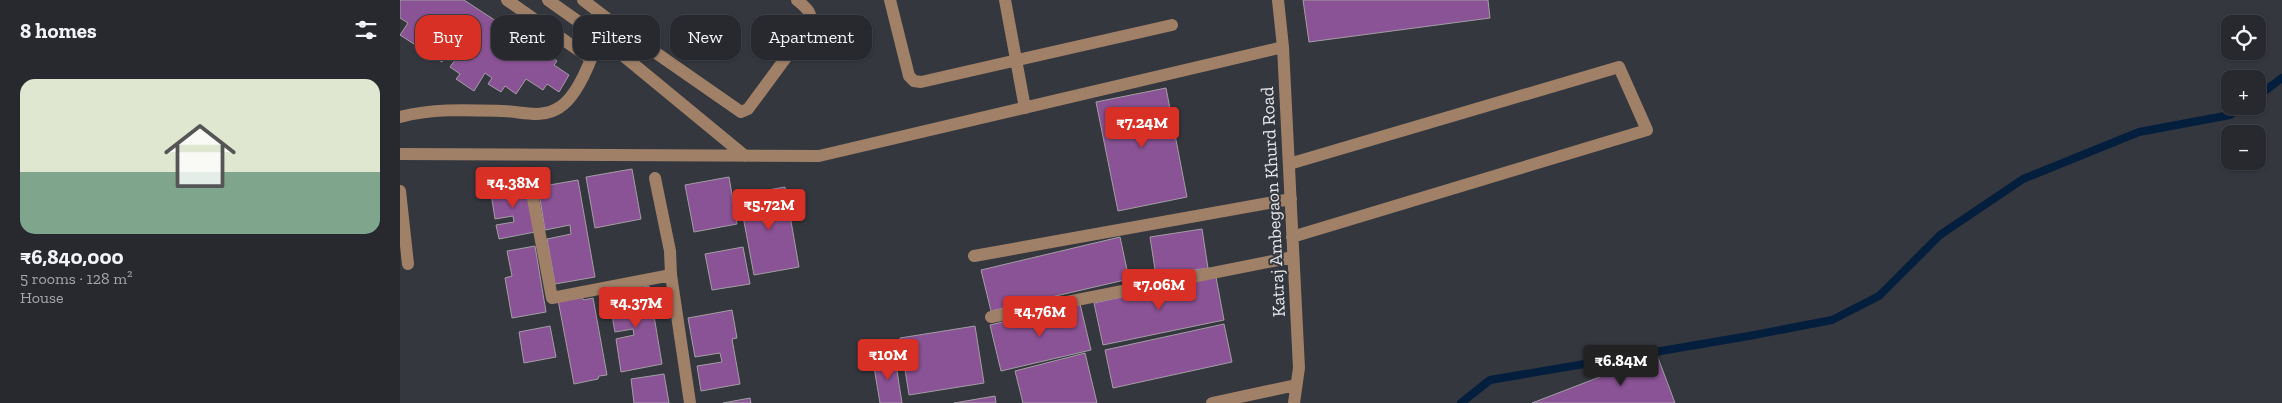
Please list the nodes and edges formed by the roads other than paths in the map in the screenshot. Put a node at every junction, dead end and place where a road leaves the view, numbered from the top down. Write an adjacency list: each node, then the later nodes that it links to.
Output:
1 (507, 0): 11 (street)
2 (548, 0): 9 (street)
3 (583, 0): 8 (street)
4 (797, 0): 13 (street)
5 (890, 0): 16 (street)
6 (1005, 0): 16 (street)
7 (1278, 0): 12 (street, Katraj Ambegaon Khurd Road)
8 (602, 15)
9 (573, 18)
10 (1172, 25): 16 (street)
11 (573, 46)
12 (1283, 47): 17 (street); 21 (street, Katraj Ambegaon Khurd Road)
13 (660, 57)
14 (590, 60): 18 (street)
15 (627, 60): 20 (street)
16 (1016, 60): 17 (street)
17 (1025, 108): 20 (street)
18 (400, 117)
19 (400, 154): 20 (street)
20 (745, 156)
21 (1289, 164): 25 (street, Katraj Ambegaon Khurd Road); 26 (street)
22 (529, 178): 30 (street)
23 (655, 178): 30 (street)
24 (400, 191): 29 (street)
25 (1291, 199): 26 (street, Katraj Ambegaon Khurd Road); 27 (street)
26 (1292, 236): 28 (street, Katraj Ambegaon Khurd Road)
27 (974, 256)
28 (1293, 257): 31 (street); 32 (street, Katraj Ambegaon Khurd Road)
29 (408, 264)
30 (671, 275): 33 (street)
31 (991, 318)
32 (1296, 385): 34 (street); 35 (street, Katraj Ambegaon Khurd Road)
33 (690, 403)
34 (1212, 403)
35 (1294, 403)

